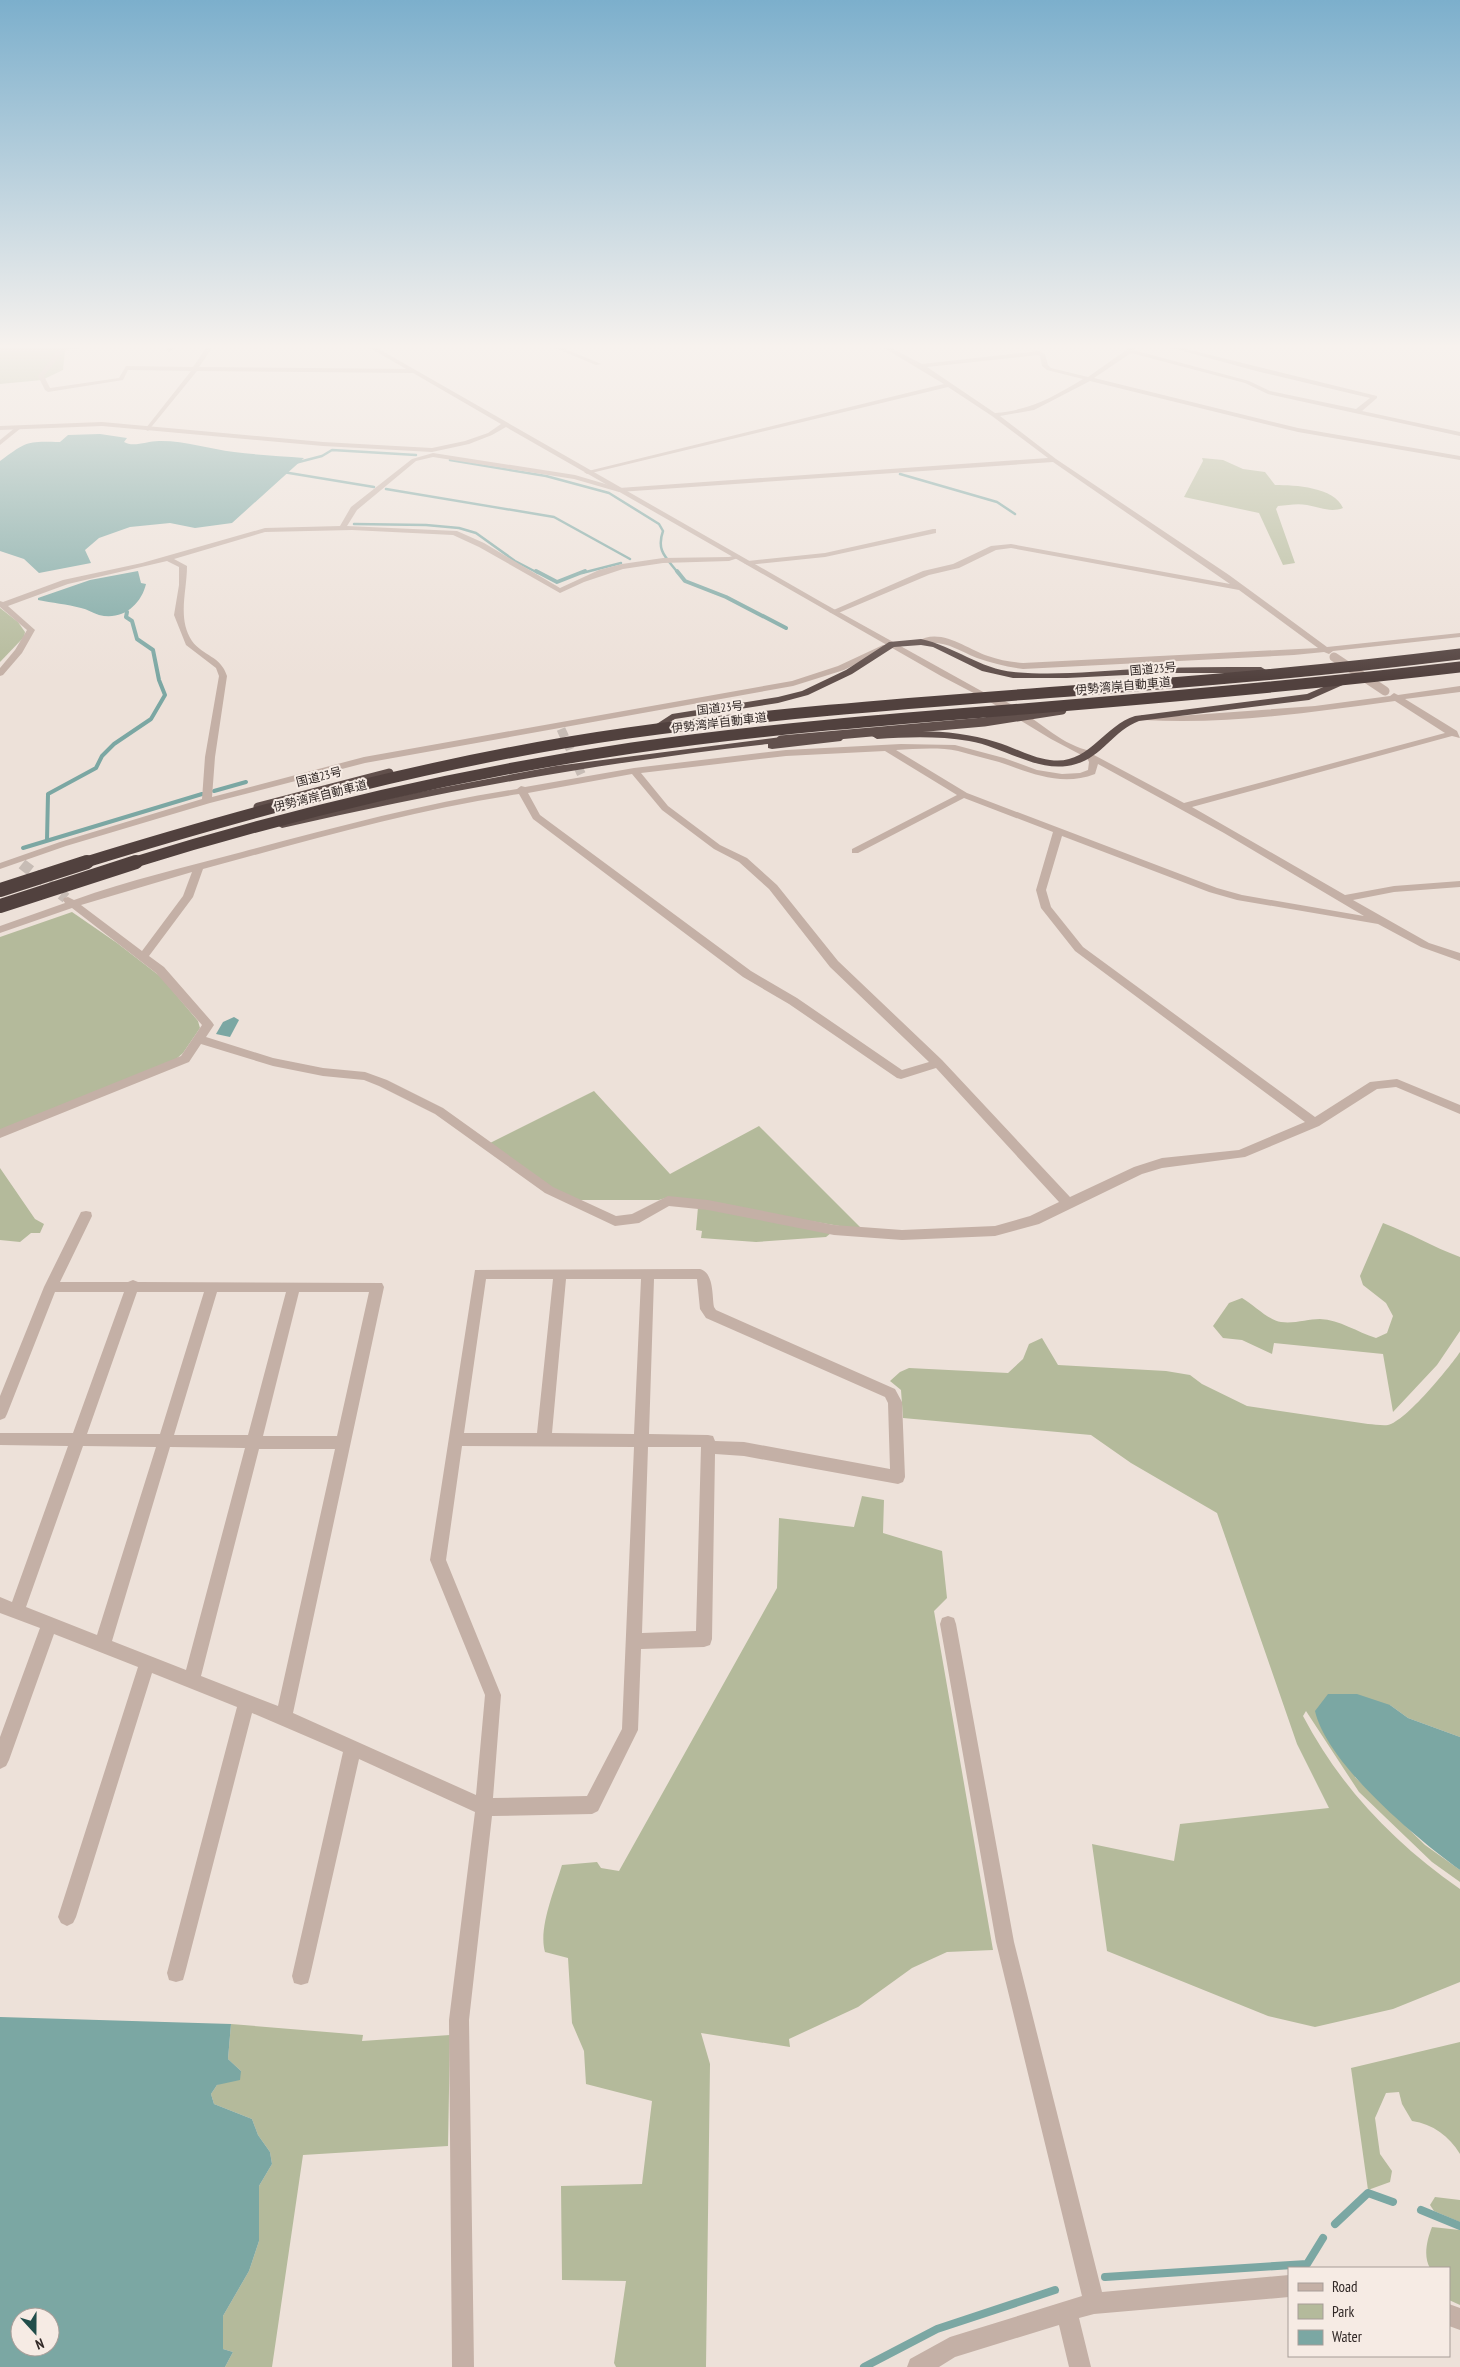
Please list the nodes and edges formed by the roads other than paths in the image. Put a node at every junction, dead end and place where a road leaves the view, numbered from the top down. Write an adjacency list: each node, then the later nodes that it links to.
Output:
1 (417, 458): 8 (street)
2 (469, 458): 7 (street)
3 (563, 458): 6 (street)
4 (643, 458): 6 (street)
5 (1054, 460): 7 (street); 13 (street)
6 (587, 472): 7 (street)
7 (619, 490): 10 (street)
8 (342, 528): 10 (street); 11 (street)
9 (933, 531): 12 (street)
10 (737, 557): 12 (street)
11 (167, 558): 14 (street); 36 (street)
12 (748, 563): 15 (street)
13 (1241, 588): 15 (street); 20 (street)
14 (1, 604): 23 (street)
15 (833, 612): 18 (street)
16 (1460, 635): 20 (street)
17 (922, 642): 18 (highway); 20 (street); 22 (highway)
18 (892, 644): 28 (highway); 32 (street); 36 (street)
19 (1460, 653): 22 (highway, 国道23号); 45 (highway, 伊勢湾岸自動車道, bridge)
20 (1331, 654): 26 (street, bridge)
21 (1460, 668): 24 (highway); 48 (highway, 伊勢湾岸自動車道, bridge)
22 (1261, 670): 28 (highway, 国道23号, bridge)
23 (0, 673)
24 (1342, 682): 27 (highway); 30 (highway, bridge)
25 (1460, 689): 26 (street)
26 (1395, 697): 27 (street); 29 (street)
27 (1144, 717): 32 (highway)
28 (657, 727): 45 (highway, 国道23号, bridge)
29 (1457, 736): 37 (street)
30 (722, 747): 32 (highway); 48 (highway)
31 (888, 749): 32 (street); 33 (street); 35 (street)
32 (1088, 753): 37 (street)
33 (634, 770): 34 (street); 54 (street)
34 (521, 789): 43 (street); 54 (street)
35 (964, 796): 38 (street); 39 (street)
36 (207, 801): 41 (street)
37 (1184, 806): 46 (street)
38 (1058, 831): 49 (street); 56 (street)
39 (855, 851)
40 (0, 857): 41 (street)
41 (18, 863): 42 (street)
42 (0, 866)
43 (199, 866): 47 (street); 51 (street)
44 (1460, 884): 46 (street)
45 (0, 889)
46 (1343, 899): 49 (street)
47 (69, 901): 50 (street); 51 (street)
48 (0, 908)
49 (1383, 922): 52 (street)
50 (0, 930)
51 (143, 957): 53 (street)
52 (1460, 957)
53 (198, 1039): 57 (street); 58 (street)
54 (938, 1063): 58 (street)
55 (1460, 1110): 56 (street)
56 (1315, 1123): 58 (street)
57 (0, 1134)
58 (1068, 1203)
59 (86, 1216): 63 (street)
60 (560, 1274): 61 (street); 68 (street); 69 (street)
61 (648, 1274): 70 (street); 75 (street)
62 (133, 1285): 63 (street); 64 (street); 72 (street)
63 (51, 1287): 66 (street)
64 (212, 1287): 65 (street); 71 (street)
65 (294, 1287): 73 (street); 74 (street)
66 (0, 1414)
67 (0, 1439): 72 (street)
68 (456, 1439): 69 (street); 88 (street)
69 (544, 1439): 70 (street)
70 (640, 1440): 75 (street); 80 (street)
71 (166, 1441): 72 (street); 73 (street); 81 (street)
72 (77, 1442): 77 (street)
73 (254, 1443): 74 (street); 83 (street)
74 (342, 1443): 85 (street)
75 (708, 1447): 80 (street)
76 (0, 1605): 77 (street)
77 (16, 1612): 79 (street)
78 (948, 1624): 93 (street)
79 (49, 1625): 81 (street); 87 (street)
80 (633, 1640): 88 (street)
81 (102, 1646): 82 (street)
82 (147, 1664): 83 (street); 89 (street)
83 (192, 1680): 84 (street)
84 (246, 1702): 85 (street); 90 (street)
85 (284, 1717): 86 (street)
86 (353, 1748): 88 (street); 91 (street)
87 (0, 1760)
88 (484, 1807): 95 (street)
89 (67, 1917)
90 (176, 1972)
91 (301, 1976)
92 (1288, 2286): 93 (street)
93 (1094, 2303): 94 (street)
94 (1067, 2311): 96 (street); 97 (street)
95 (463, 2367)
96 (918, 2367)
97 (1080, 2367)

